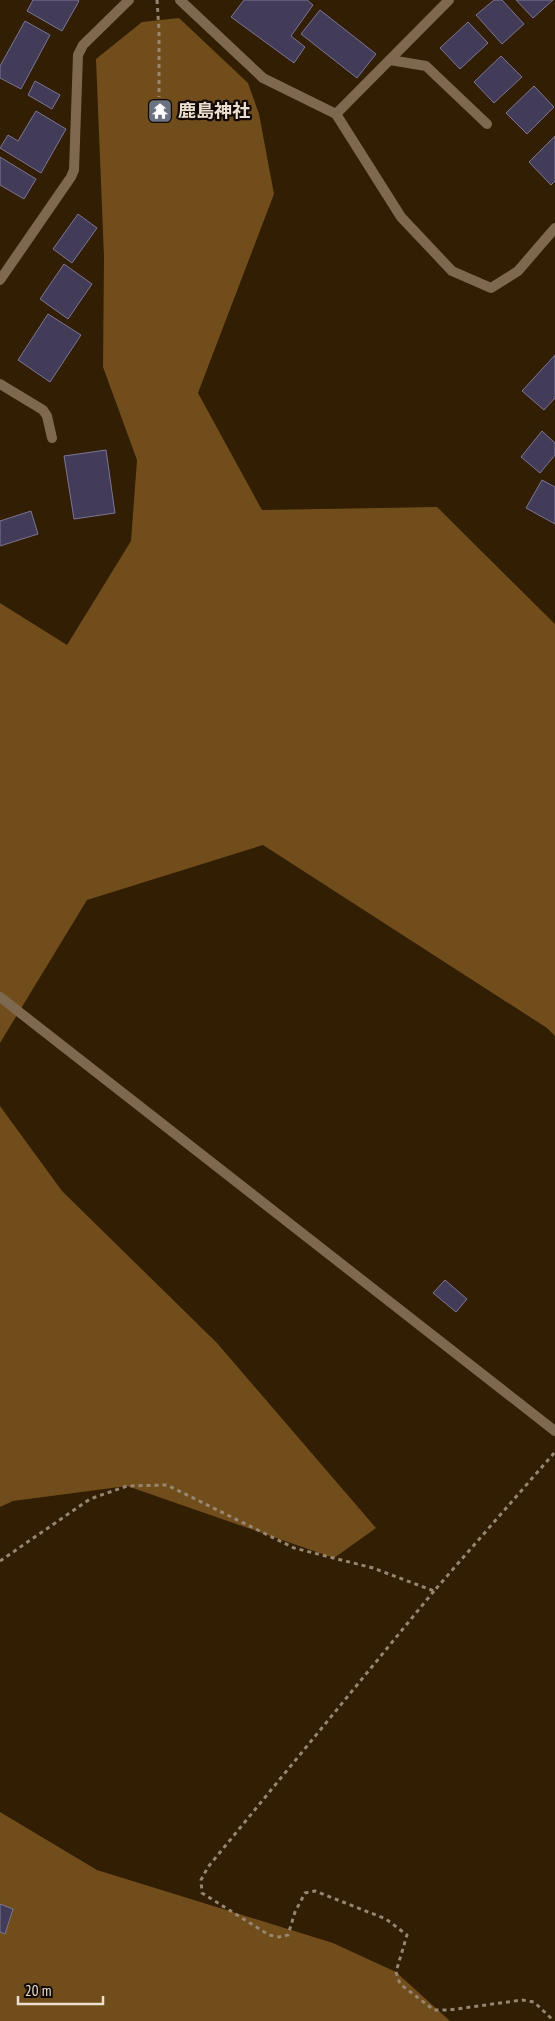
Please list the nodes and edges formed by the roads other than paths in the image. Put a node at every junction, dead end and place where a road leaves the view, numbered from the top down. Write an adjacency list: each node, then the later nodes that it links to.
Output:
1 (129, 0): 8 (street)
2 (181, 0): 5 (street)
3 (450, 0): 4 (street)
4 (390, 60): 5 (street); 6 (street)
5 (336, 114): 7 (street)
6 (487, 124)
7 (555, 228)
8 (0, 280)
9 (0, 384): 10 (street)
10 (52, 438)
11 (0, 997): 12 (street)
12 (555, 1430)

